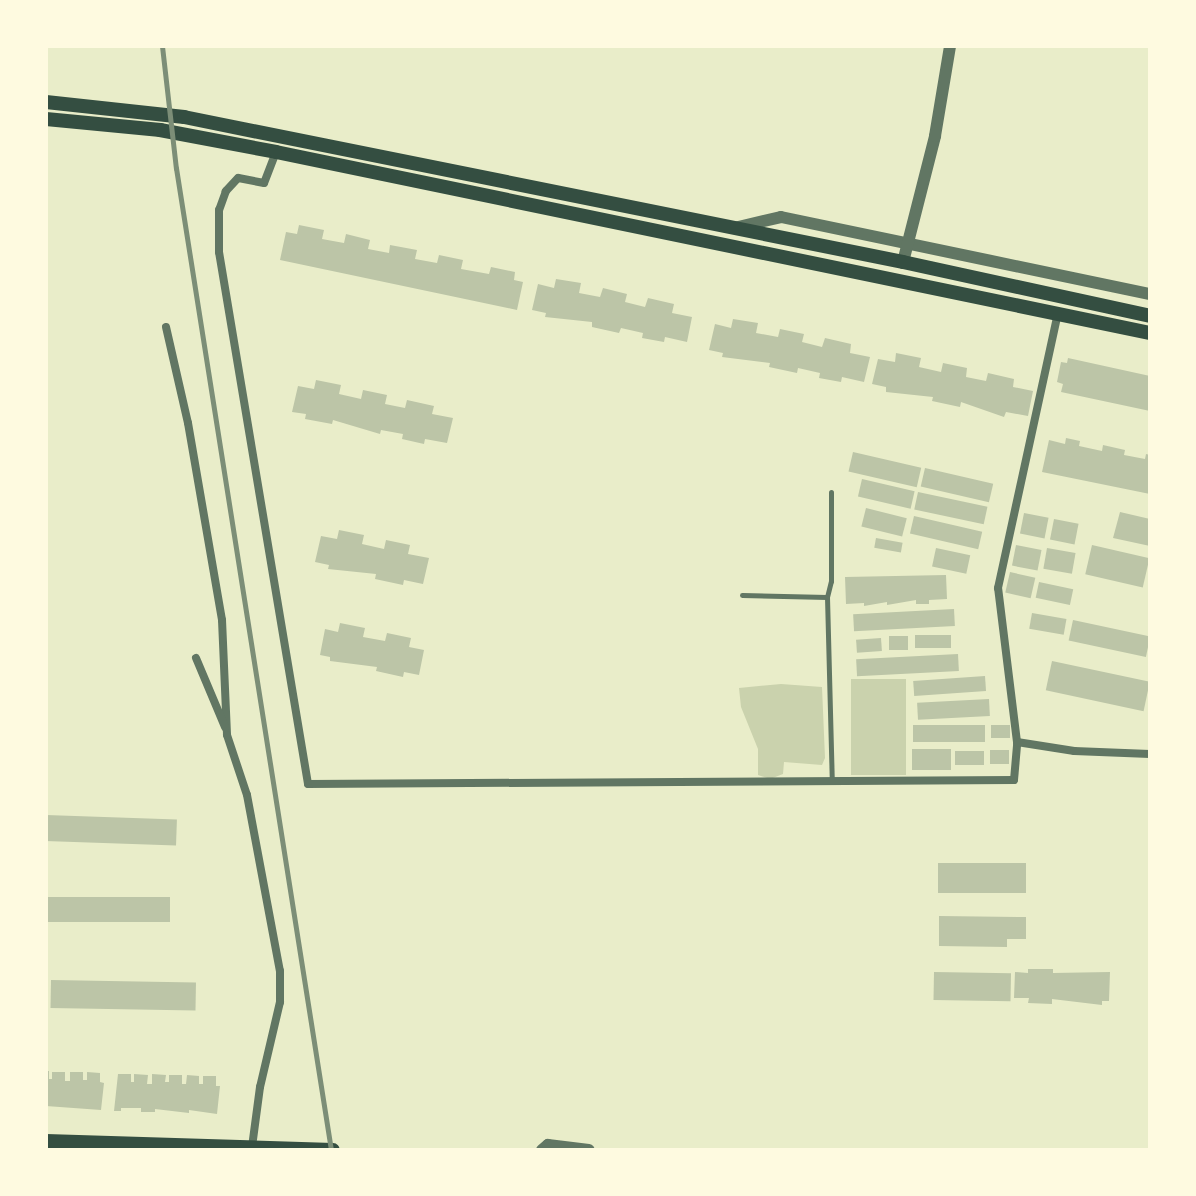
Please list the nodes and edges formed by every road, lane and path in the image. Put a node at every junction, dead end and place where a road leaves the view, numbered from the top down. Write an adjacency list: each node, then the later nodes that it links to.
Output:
1 (950, 46): 6 (street)
2 (46, 102): 5 (main road)
3 (46, 119): 4 (main road)
4 (276, 152): 9 (main road); 20 (street)
5 (734, 228): 6 (street); 7 (main road)
6 (908, 244): 7 (street); 8 (street)
7 (903, 262): 10 (main road)
8 (1150, 294)
9 (1058, 312): 12 (main road); 18 (street)
10 (1150, 316)
11 (166, 327): 17 (street)
12 (1150, 333)
13 (831, 492): 15 (lane)
14 (742, 595): 15 (lane)
15 (827, 597): 20 (lane)
16 (196, 658): 17 (street)
17 (227, 735): 22 (street)
18 (1017, 742): 19 (street); 20 (street)
19 (1150, 754)
20 (832, 783)
21 (46, 1141): 23 (main road)
22 (252, 1147): 23 (main road); 24 (main road)
23 (187, 1148)
24 (333, 1150)
25 (542, 1150): 26 (street)
26 (589, 1150)

